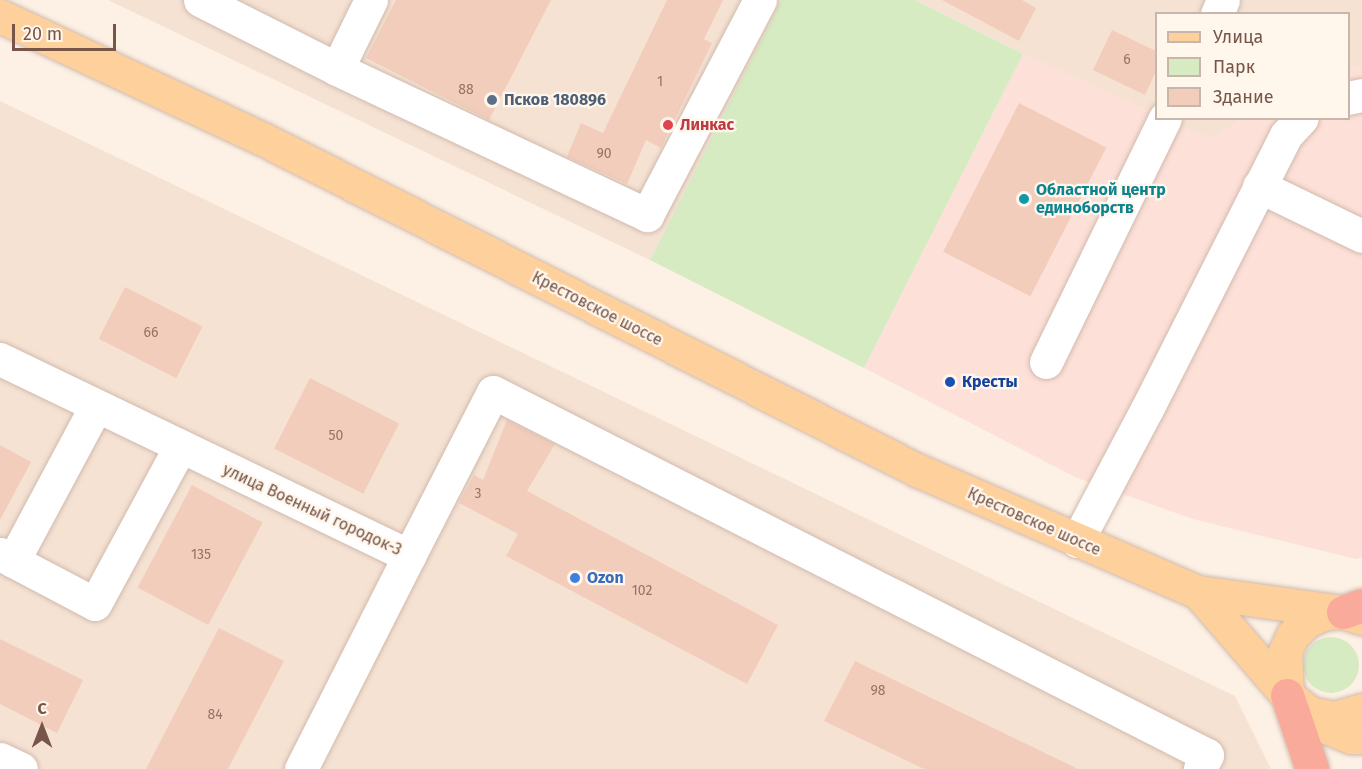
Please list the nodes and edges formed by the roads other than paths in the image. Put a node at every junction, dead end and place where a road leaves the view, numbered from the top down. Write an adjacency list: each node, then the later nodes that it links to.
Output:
1 (200, 0): 5 (street)
2 (371, 0): 5 (street)
3 (760, 0): 5 (street)
4 (0, 16): 14 (main road, Крестовское шоссе)
5 (338, 69)
6 (1164, 120): 11 (street)
7 (1300, 120): 8 (street)
8 (1259, 186): 9 (street); 14 (street)
9 (1362, 236)
10 (0, 358): 12 (street, улица Военный городок-3)
11 (1046, 362)
12 (96, 406): 13 (street, улица Военный городок-3); 16 (street)
13 (180, 447): 15 (street, улица Военный городок-3); 16 (street)
14 (1077, 541): 17 (main road, Крестовское шоссе)
15 (409, 556): 24 (street, улица Военный городок-3); 25 (street)
16 (7, 557)
17 (1198, 592): 18 (main road, Крестовское шоссе); 19 (main road, Крестовское шоссе)
18 (1358, 614): 19 (main road)
19 (1299, 704): 20 (main road); 21 (main road, Крестовское шоссе); 26 (highway)
20 (1362, 710)
21 (1362, 737)
22 (0, 759): 23 (street)
23 (21, 769)
24 (301, 769)
25 (1200, 769)
26 (1312, 769)

